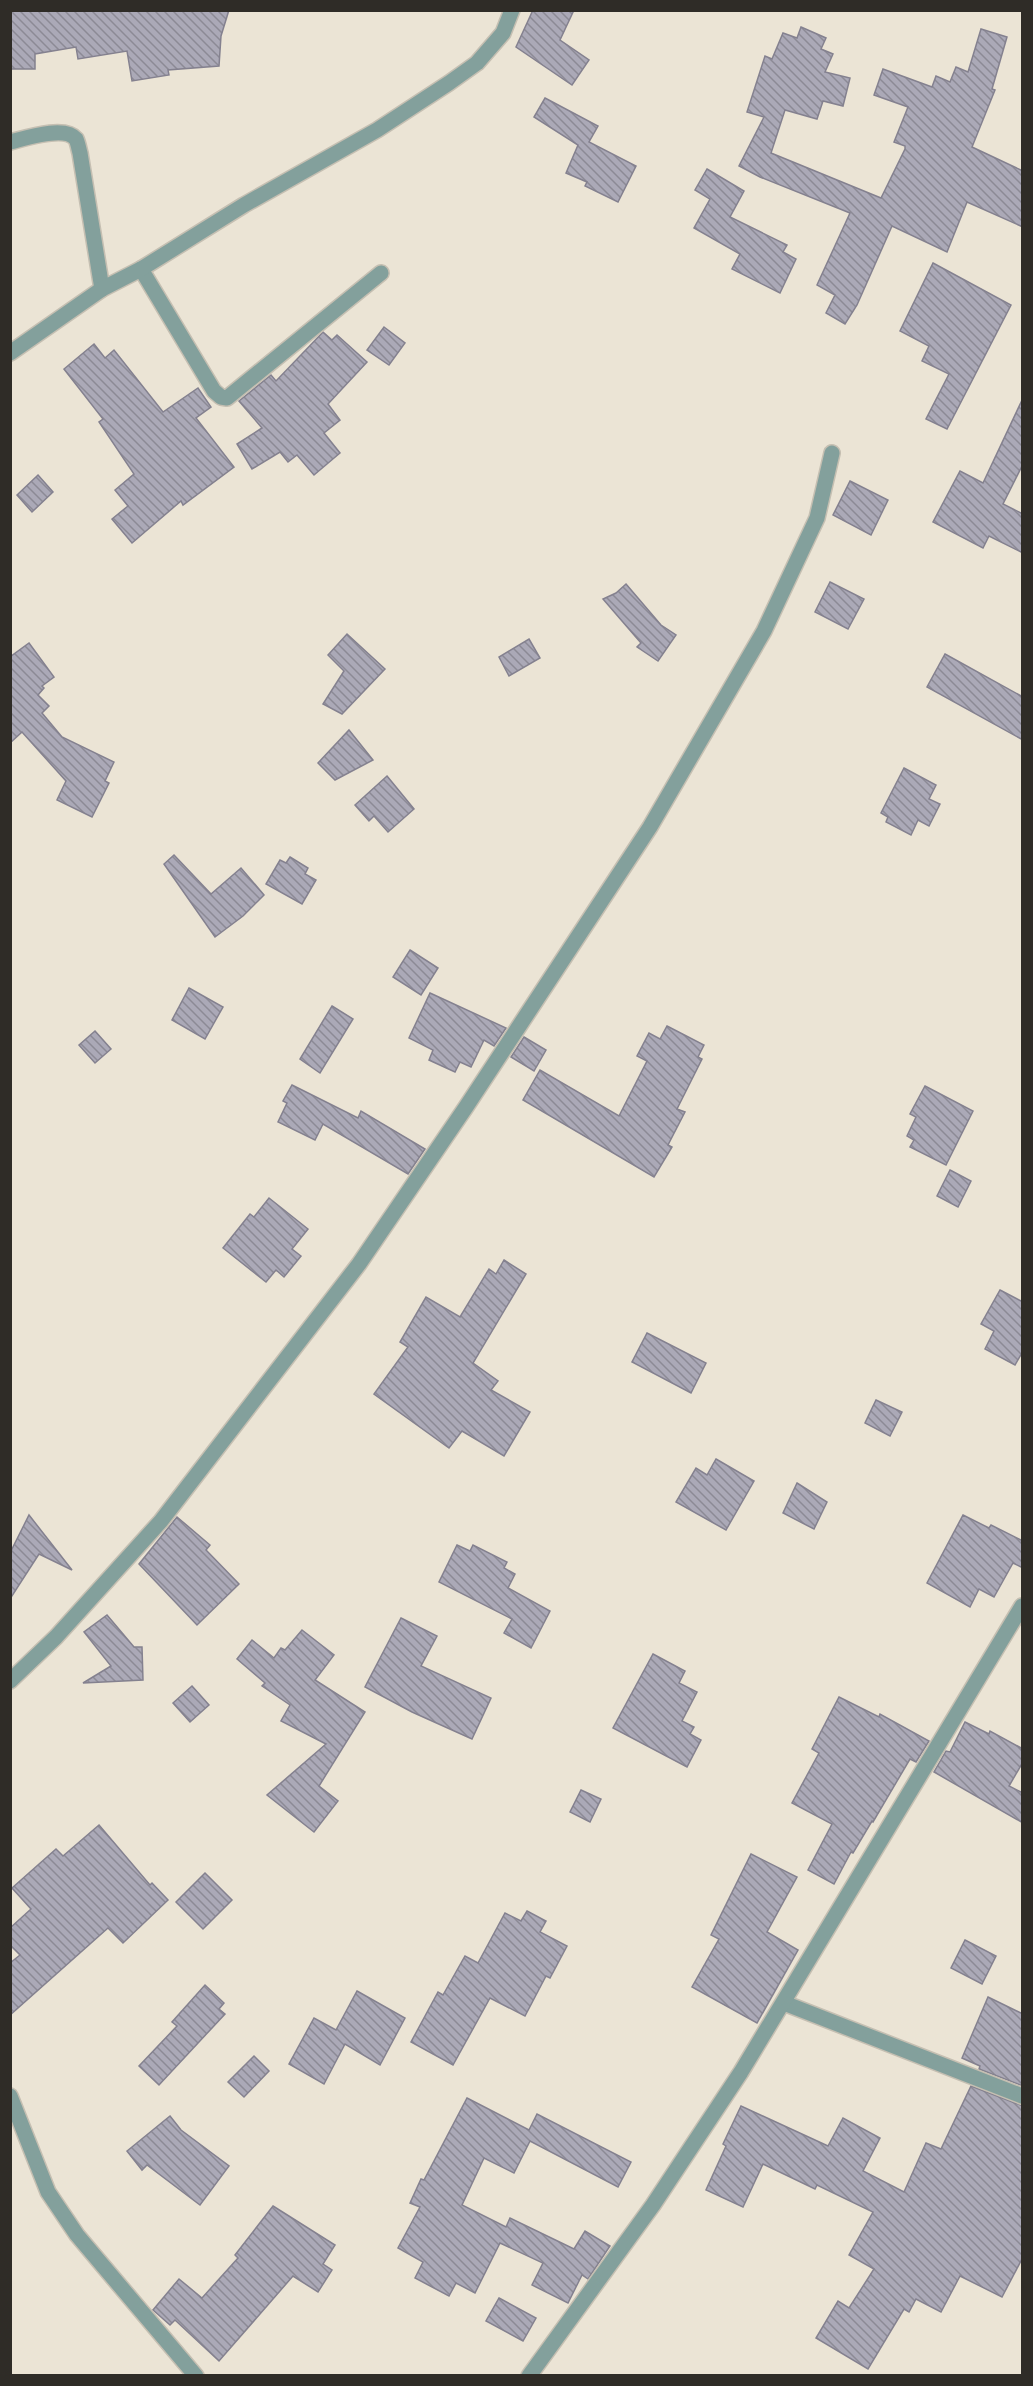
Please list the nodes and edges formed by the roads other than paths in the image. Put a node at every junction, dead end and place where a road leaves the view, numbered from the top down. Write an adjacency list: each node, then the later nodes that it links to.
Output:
1 (512, 10): 3 (street)
2 (10, 141): 5 (street)
3 (141, 269): 4 (street); 5 (street)
4 (381, 273)
5 (102, 289): 6 (street)
6 (10, 353)
7 (831, 453): 9 (street)
8 (1023, 1606): 10 (street)
9 (10, 1681)
10 (784, 2004): 12 (street); 14 (street)
11 (10, 2096): 13 (street)
12 (1023, 2096)
13 (196, 2376)
14 (529, 2376)

